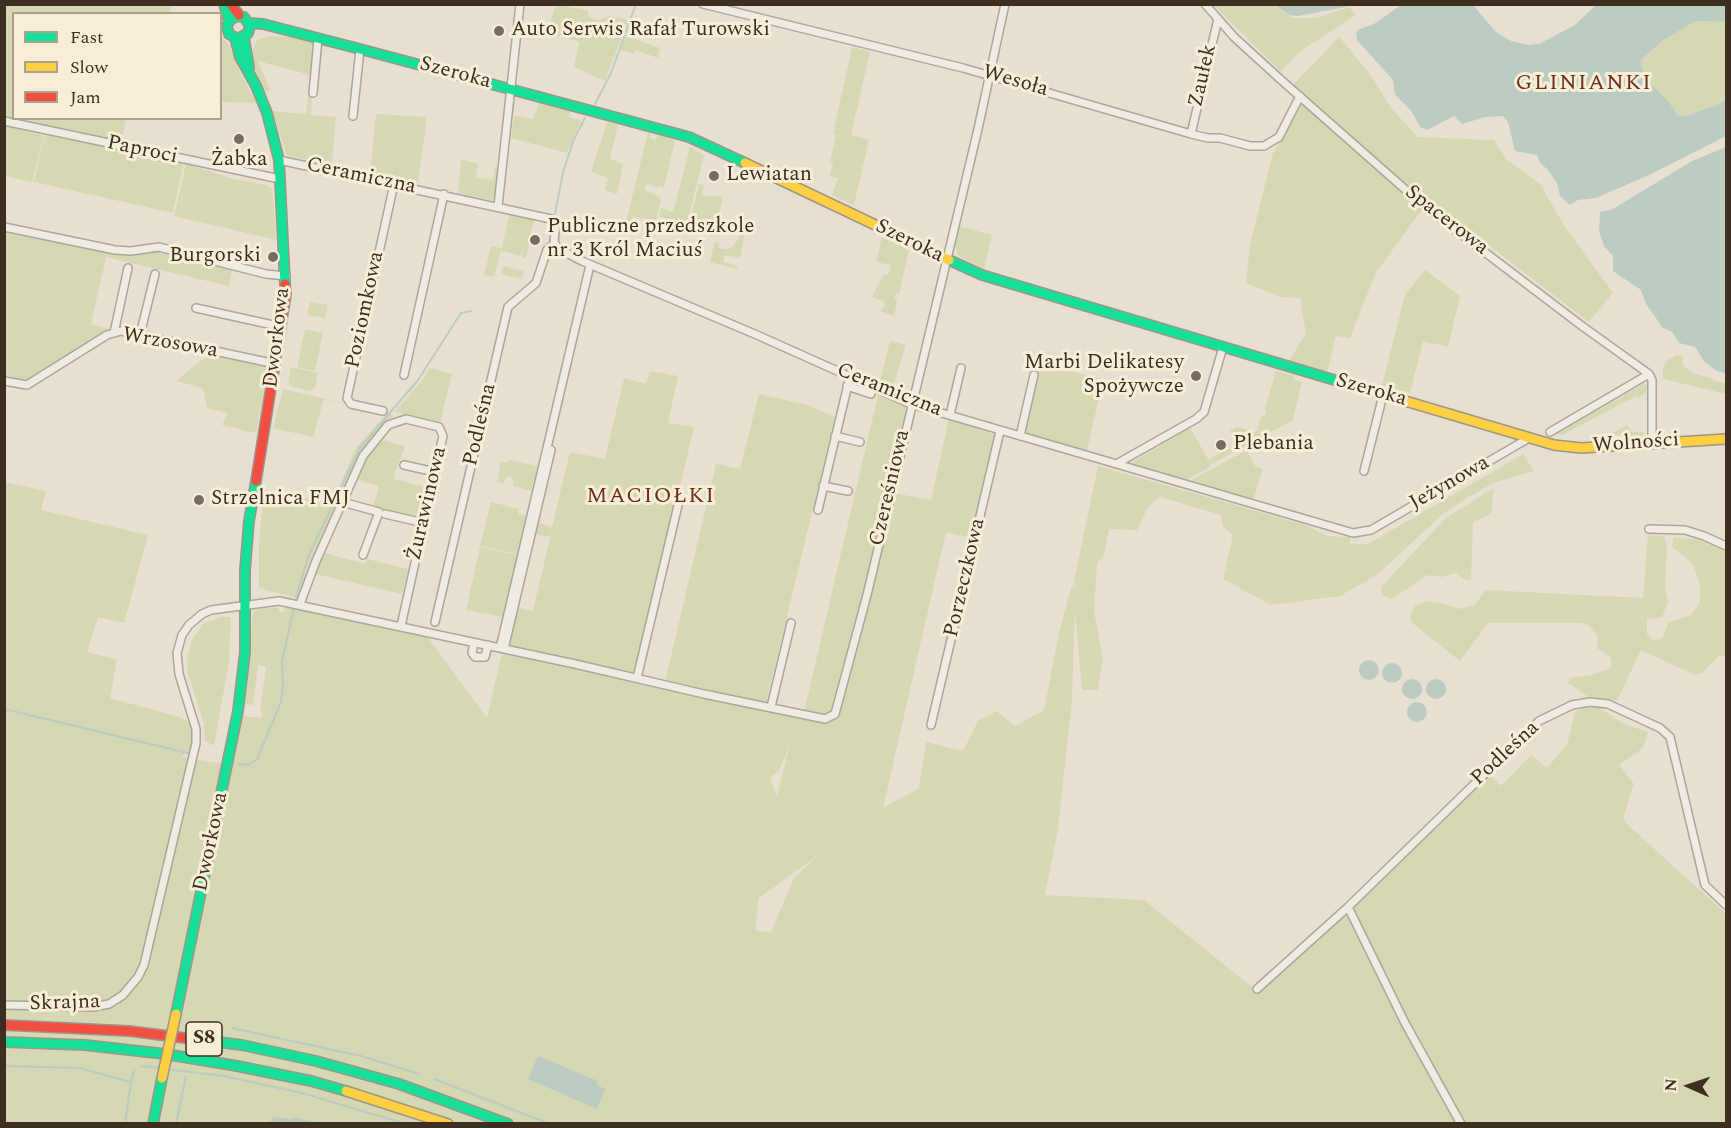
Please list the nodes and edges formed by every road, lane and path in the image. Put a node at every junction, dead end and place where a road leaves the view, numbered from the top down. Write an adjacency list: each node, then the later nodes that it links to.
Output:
1 (224, 4): 10 (main road)
2 (231, 4): 8 (main road)
3 (520, 4): 17 (street)
4 (703, 4): 7 (street, Wesoła)
5 (1005, 4): 16 (street, Czereśniowa)
6 (1205, 4): 9 (street, Spacerowa)
7 (725, 7): 16 (street, Wesoła)
8 (239, 15): 10 (main road); 11 (main road)
9 (1218, 19): 19 (street, Spacerowa); 22 (street, Zaułek)
10 (229, 21): 13 (main road)
11 (249, 23): 12 (main road, Szeroka); 13 (main road)
12 (279, 28): 13 (main road, Szeroka); 14 (main road, Szeroka)
13 (243, 36): 23 (main road, Dworkowa)
14 (318, 39): 15 (main road, Szeroka); 18 (street)
15 (360, 49): 17 (main road, Szeroka); 20 (street)
16 (989, 75): 22 (street, Wesoła); 30 (street, Czereśniowa)
17 (511, 88): 27 (street); 30 (main road, Szeroka)
18 (314, 93)
19 (1300, 96): 22 (street, Wesoła); 43 (street, Spacerowa)
20 (353, 116)
21 (4, 121): 24 (street, Paproci)
22 (1191, 134)
23 (279, 159): 24 (main road, Dworkowa); 25 (street, Ceramiczna)
24 (280, 179): 34 (main road, Dworkowa)
25 (394, 184): 26 (street, Ceramiczna); 52 (street, Poziomkowa)
26 (444, 194): 27 (street, Ceramiczna); 44 (street, Ceramiczna)
27 (498, 206): 29 (street, Ceramiczna)
28 (4, 227): 34 (street)
29 (555, 244): 31 (street, Ceramiczna); 80 (street, Podleśna)
30 (947, 260): 39 (main road, Szeroka); 51 (street, Czereśniowa)
31 (590, 265): 46 (street, Ceramiczna); 85 (street)
32 (128, 267): 37 (street)
33 (155, 274): 38 (street)
34 (286, 276): 36 (main road, Dworkowa)
35 (196, 308): 36 (street)
36 (282, 327): 40 (main road, Dworkowa)
37 (114, 333): 38 (street, Wrzosowa); 47 (street, Wrzosowa)
38 (140, 335): 40 (street, Wrzosowa)
39 (1223, 347): 50 (main road, Szeroka); 63 (street)
40 (276, 364): 78 (main road, Dworkowa)
41 (961, 368): 53 (street)
42 (570, 369): 85 (street)
43 (1649, 374): 55 (street); 62 (street)
44 (404, 375)
45 (1034, 375): 57 (street)
46 (850, 376): 48 (street); 51 (street, Ceramiczna)
47 (4, 381)
48 (847, 386): 49 (street); 56 (street)
49 (871, 394)
50 (1383, 395): 58 (main road, Szeroka); 66 (street)
51 (911, 404): 53 (street, Ceramiczna); 87 (street, Czereśniowa)
52 (383, 411)
53 (950, 416): 54 (street, Ceramiczna)
54 (1000, 431): 57 (street, Ceramiczna); 88 (street, Porzeczkowa)
55 (1550, 432)
56 (835, 436): 60 (street); 67 (street)
57 (1020, 436): 63 (street, Ceramiczna)
58 (1529, 438): 61 (main road, Szeroka); 75 (street, Jeżynowa)
59 (1726, 439): 62 (main road, Wolności)
60 (860, 442)
61 (1545, 442): 62 (main road, Wolności)
62 (1653, 443)
63 (1119, 464): 75 (street, Ceramiczna)
64 (404, 465): 65 (street)
65 (435, 471): 70 (street, Żurawinowa); 73 (street, Żurawinowa)
66 (1364, 471)
67 (824, 486): 68 (street); 71 (street)
68 (848, 491)
69 (680, 497): 86 (street)
70 (342, 502): 77 (street); 79 (street)
71 (818, 510)
72 (385, 514): 73 (street)
73 (424, 523): 82 (street, Żurawinowa)
74 (1649, 529): 76 (street)
75 (1371, 530)
76 (1726, 546)
77 (363, 555)
78 (245, 604): 79 (street); 92 (street, Dworkowa); 96 (main road, Dworkowa, bridge)
79 (300, 604): 82 (street)
80 (435, 622)
81 (791, 623): 87 (street)
82 (401, 626): 83 (street)
83 (474, 643): 84 (street); 84 (street)
84 (488, 645): 85 (street)
85 (502, 649): 86 (street)
86 (637, 678): 87 (street)
87 (771, 707)
88 (931, 725)
89 (1726, 905): 90 (street, Podleśna)
90 (1347, 907): 91 (street, Podleśna); 99 (street)
91 (1257, 988)
92 (123, 995): 93 (street, Skrajna)
93 (4, 1005)
94 (4, 1025): 98 (main road, S8)
95 (4, 1042): 97 (main road, S8)
96 (153, 1124)
97 (448, 1124)
98 (508, 1124)
99 (1461, 1124)

